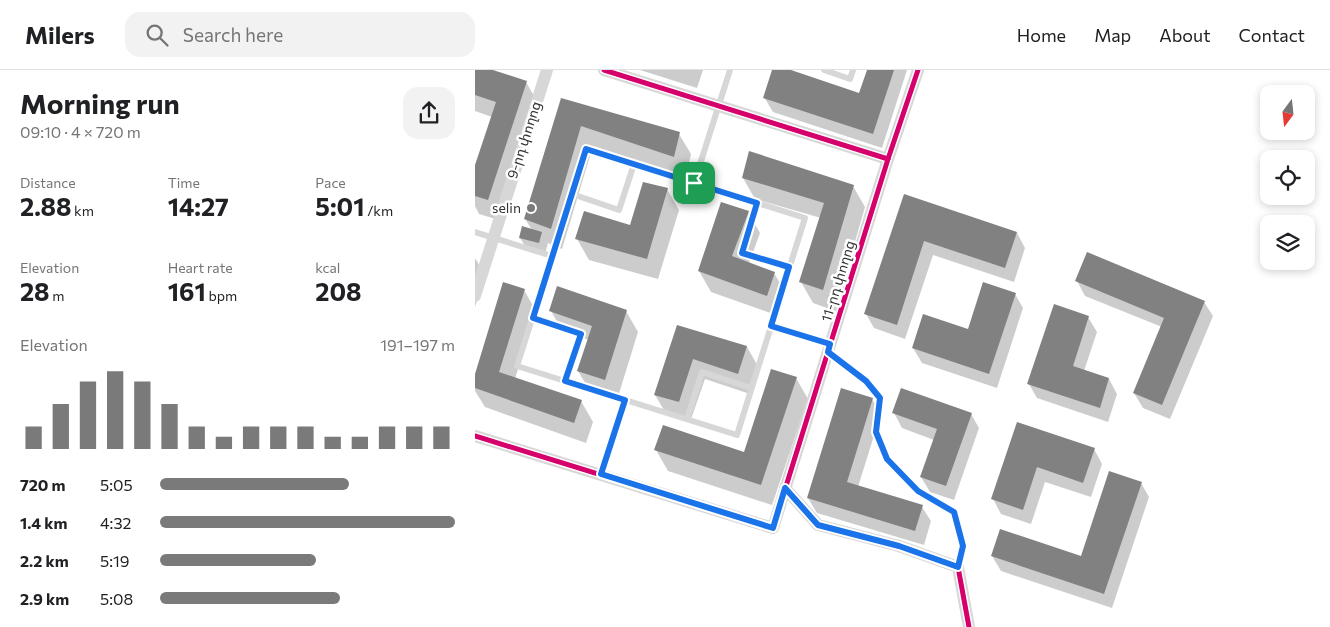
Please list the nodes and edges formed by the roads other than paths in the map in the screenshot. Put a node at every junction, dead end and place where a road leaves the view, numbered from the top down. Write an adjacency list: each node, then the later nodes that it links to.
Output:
1 (547, 70): 14 (street, 9-րդ փողոց)
2 (603, 70): 7 (street)
3 (730, 70): 7 (lane)
4 (824, 70): 5 (lane)
5 (853, 70)
6 (918, 70): 8 (street, 11-րդ փողոց)
7 (718, 106): 8 (street); 10 (lane)
8 (888, 160): 20 (street, 11-րդ փողոց)
9 (634, 164): 10 (lane); 11 (lane); 11 (lane)
10 (694, 183): 12 (lane)
11 (572, 194): 15 (lane)
12 (757, 203): 16 (lane); 16 (lane)
13 (475, 232): 14 (lane)
14 (494, 237): 15 (lane); 17 (street, 9-րդ փողոց)
15 (552, 256): 18 (lane)
16 (789, 267): 19 (lane)
17 (475, 296)
18 (533, 318): 21 (lane); 21 (lane)
19 (771, 326): 20 (lane); 22 (lane)
20 (829, 348): 27 (street, 11-րդ փողոց); 28 (lane)
21 (565, 381): 23 (lane)
22 (751, 388): 24 (lane); 24 (lane)
23 (625, 400): 24 (lane); 26 (lane)
24 (687, 419)
25 (475, 436): 26 (street)
26 (601, 474): 27 (street, 11-րդ փողոց)
27 (785, 488): 28 (street)
28 (958, 567): 29 (street)
29 (969, 627)

